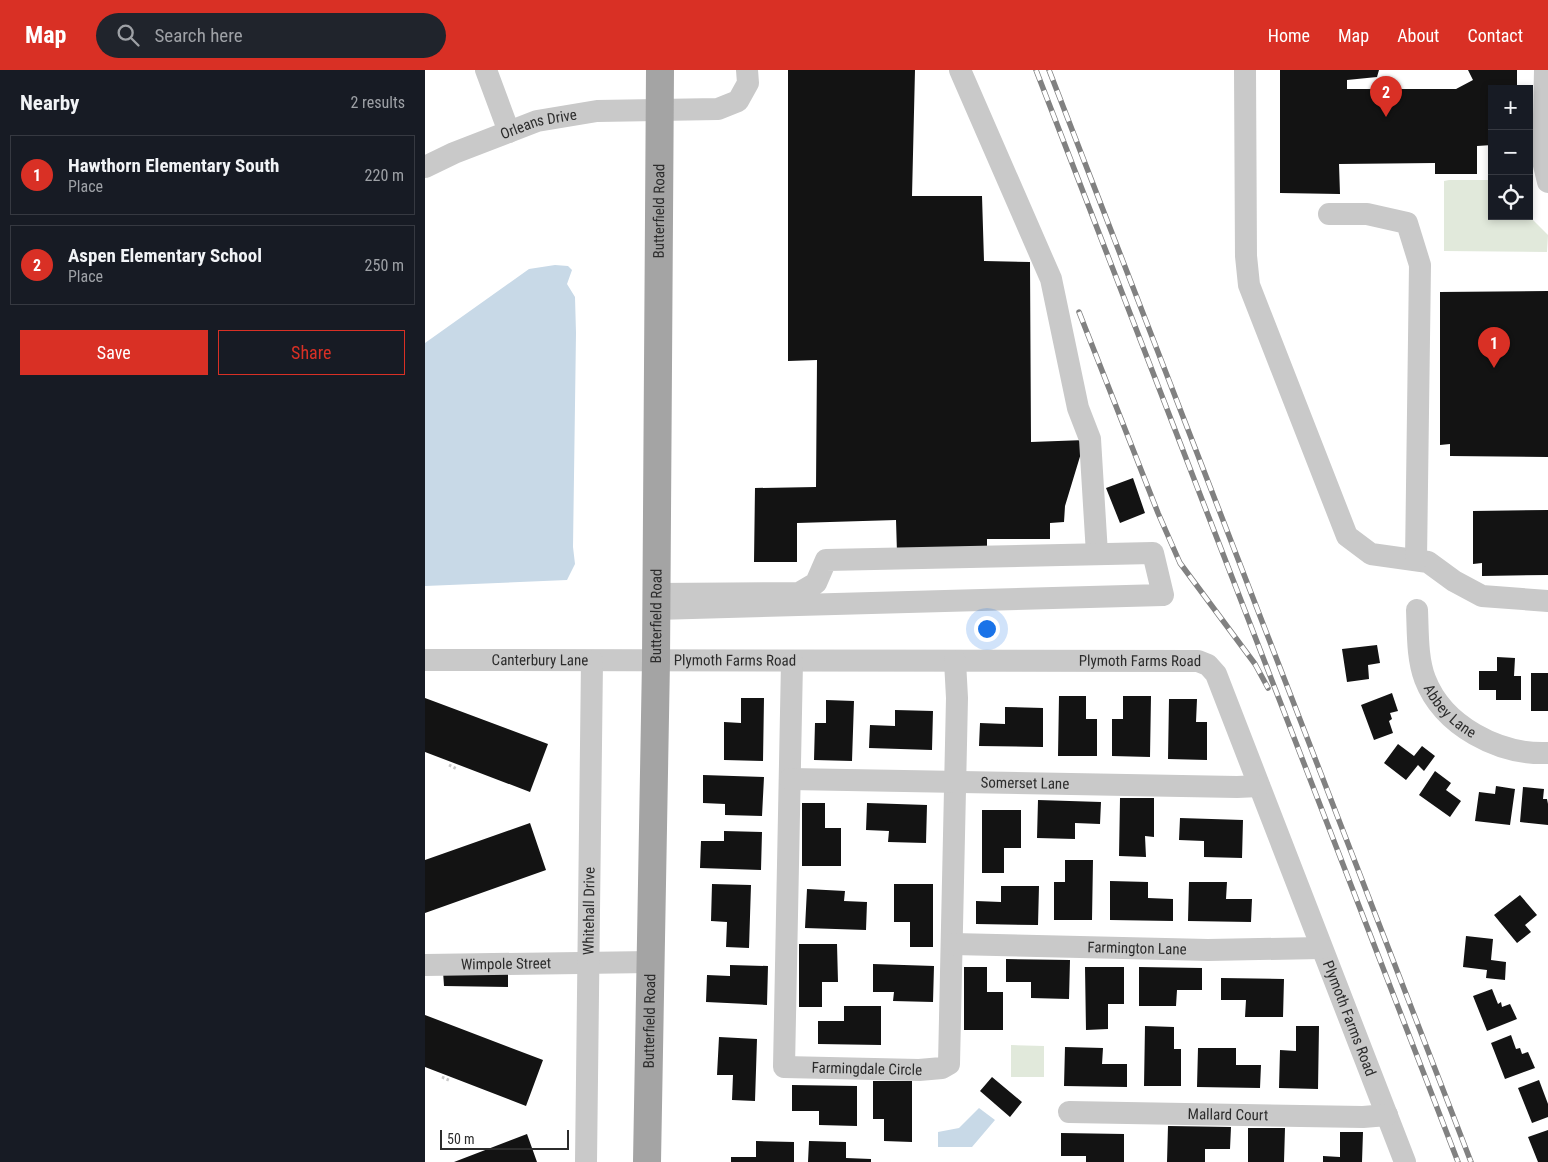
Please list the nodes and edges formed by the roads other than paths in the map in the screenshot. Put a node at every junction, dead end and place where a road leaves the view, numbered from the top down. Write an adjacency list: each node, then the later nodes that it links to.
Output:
1 (486, 70): 8 (street)
2 (660, 70): 7 (main road, Butterfield Road)
3 (747, 70): 7 (street, Orleans Drive)
4 (960, 70): 12 (street)
5 (1245, 70): 13 (street)
6 (1545, 70): 10 (street)
7 (660, 110): 8 (street, Orleans Drive); 15 (main road, Butterfield Road)
8 (509, 132): 9 (street, Orleans Drive)
9 (425, 167)
10 (1548, 182)
11 (1329, 214): 13 (street)
12 (1097, 554): 15 (street); 15 (street)
13 (1416, 560): 14 (street)
14 (1548, 601)
15 (656, 602): 19 (main road, Butterfield Road)
16 (1417, 610): 22 (street, Abbey Lane)
17 (425, 660): 18 (street, Canterbury Lane)
18 (592, 661): 19 (street, Canterbury Lane); 29 (street, Whitehall Drive)
19 (656, 661): 20 (street, Plymoth Farms Road); 28 (main road, Butterfield Road)
20 (792, 662): 21 (street, Plymoth Farms Road); 23 (street, Farmingdale Circle)
21 (955, 662): 24 (street, Farmingdale Circle); 25 (street, Plymoth Farms Road)
22 (1548, 753)
23 (790, 779): 24 (street, Somerset Lane); 26 (street, Farmingdale Circle)
24 (955, 782): 25 (street, Somerset Lane); 26 (street, Farmingdale Circle)
25 (1259, 786): 27 (street, Plymoth Farms Road)
26 (953, 944): 27 (street, Farmington Lane)
27 (1321, 948): 32 (street, Plymoth Farms Road)
28 (651, 962): 29 (street, Wimpole Street); 34 (main road, Butterfield Road)
29 (589, 964): 30 (street, Wimpole Street); 33 (street, Whitehall Drive)
30 (425, 965)
31 (1069, 1112): 32 (street, Mallard Court)
32 (1387, 1115): 35 (street, Plymoth Farms Road)
33 (587, 1162)
34 (647, 1162)
35 (1405, 1162)

